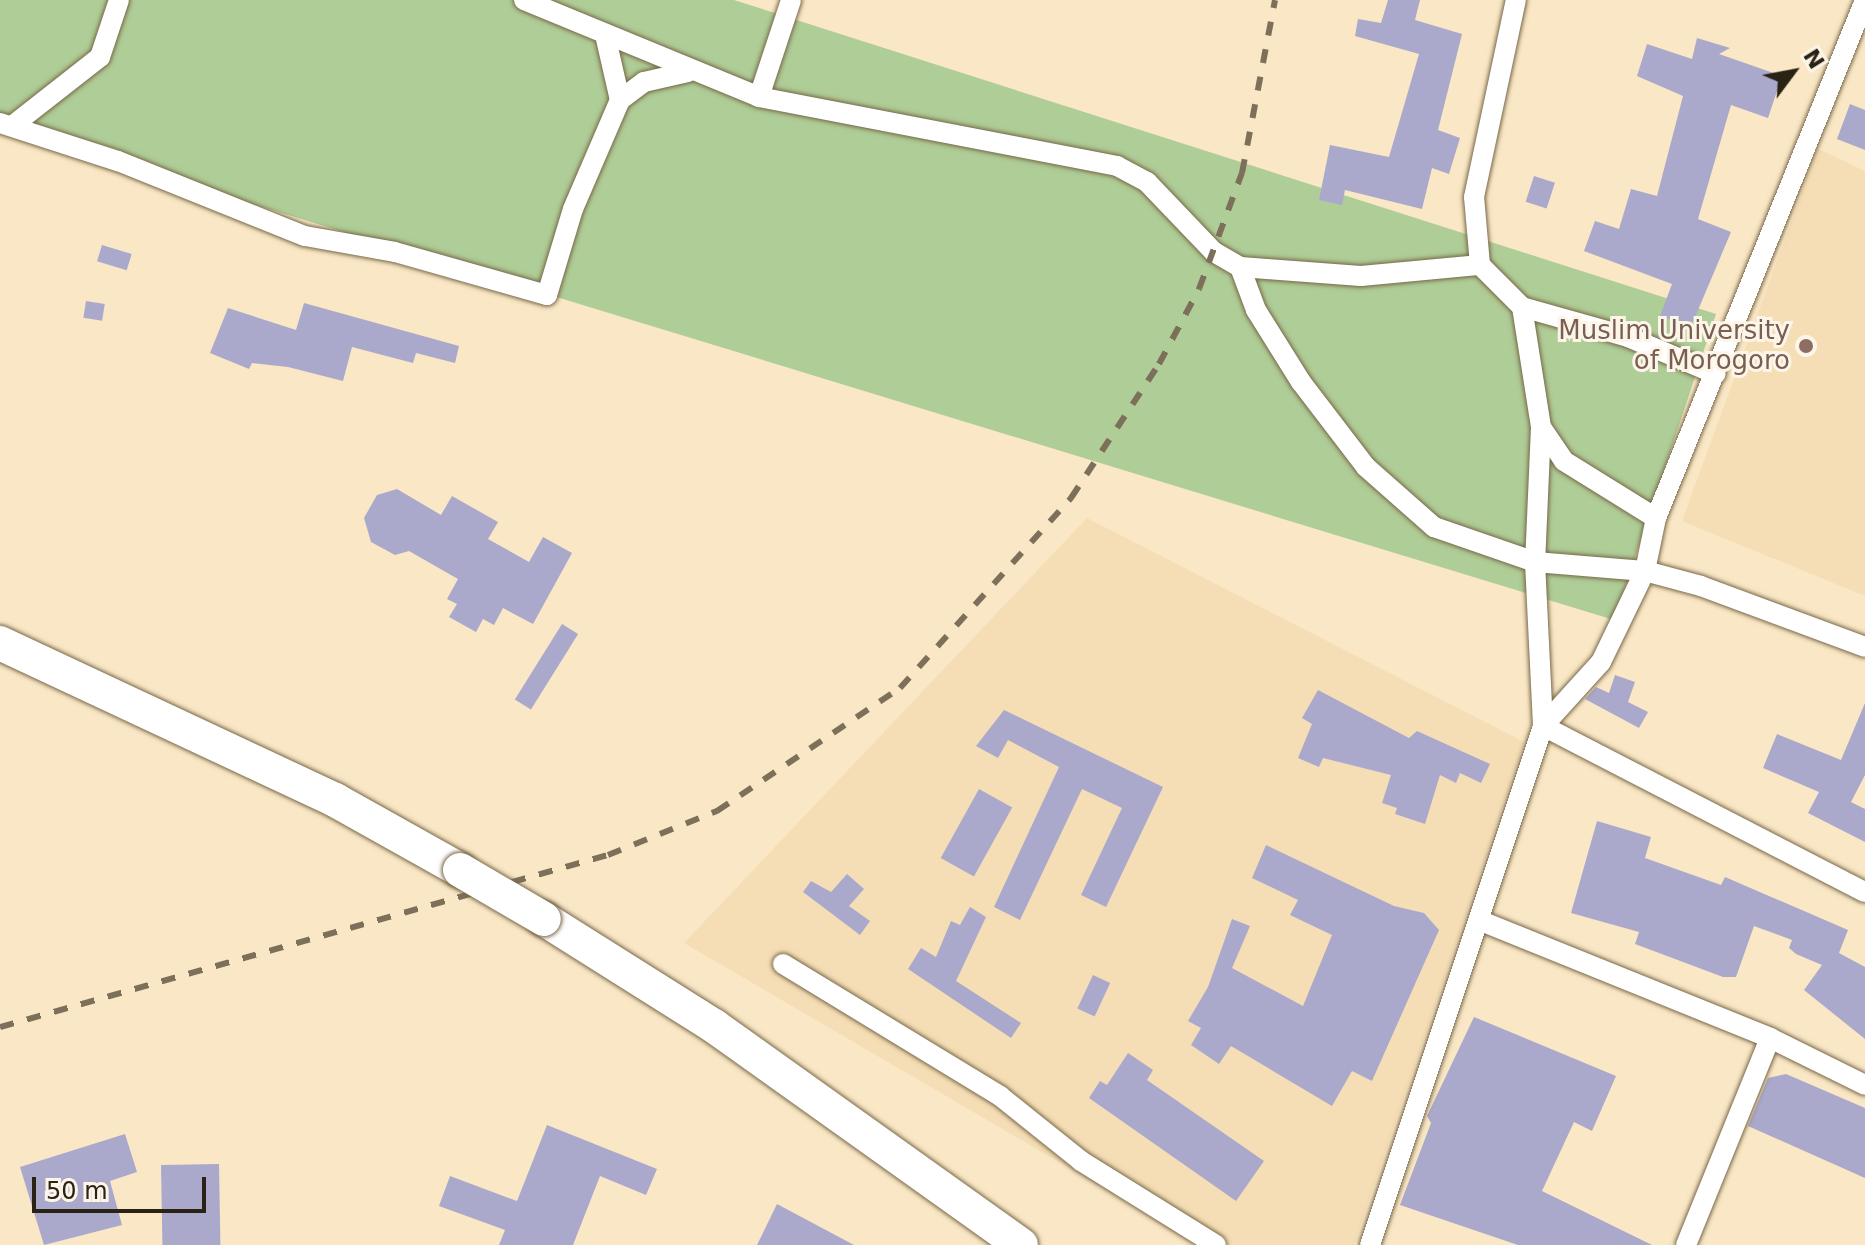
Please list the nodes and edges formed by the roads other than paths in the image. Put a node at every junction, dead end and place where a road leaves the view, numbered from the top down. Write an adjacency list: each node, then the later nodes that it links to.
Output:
1 (119, 0): 10 (street)
2 (524, 0): 6 (street)
3 (791, 0): 8 (street)
4 (1516, 0): 11 (street)
5 (1865, 0): 14 (street)
6 (606, 39): 7 (street); 9 (street)
7 (688, 72): 8 (street); 9 (street)
8 (759, 97): 12 (street)
9 (620, 100): 10 (street)
10 (6, 124)
11 (1480, 265): 12 (street); 13 (street)
12 (1240, 267): 17 (street)
13 (1522, 307): 14 (street); 15 (street)
14 (1716, 374): 16 (street)
15 (1541, 427): 16 (street); 17 (street)
16 (1656, 518): 18 (street)
17 (1535, 562): 18 (street); 21 (street)
18 (1645, 571): 20 (street); 21 (street)
19 (0, 643): 27 (highway, bridge)
20 (1865, 647)
21 (1543, 726): 22 (street); 23 (street)
22 (1865, 892)
23 (1481, 921): 25 (street); 29 (street)
24 (783, 964): 28 (street)
25 (1770, 1038): 26 (street); 30 (street)
26 (1865, 1085)
27 (1021, 1245)
28 (1216, 1245)
29 (1370, 1245)
30 (1686, 1245)

